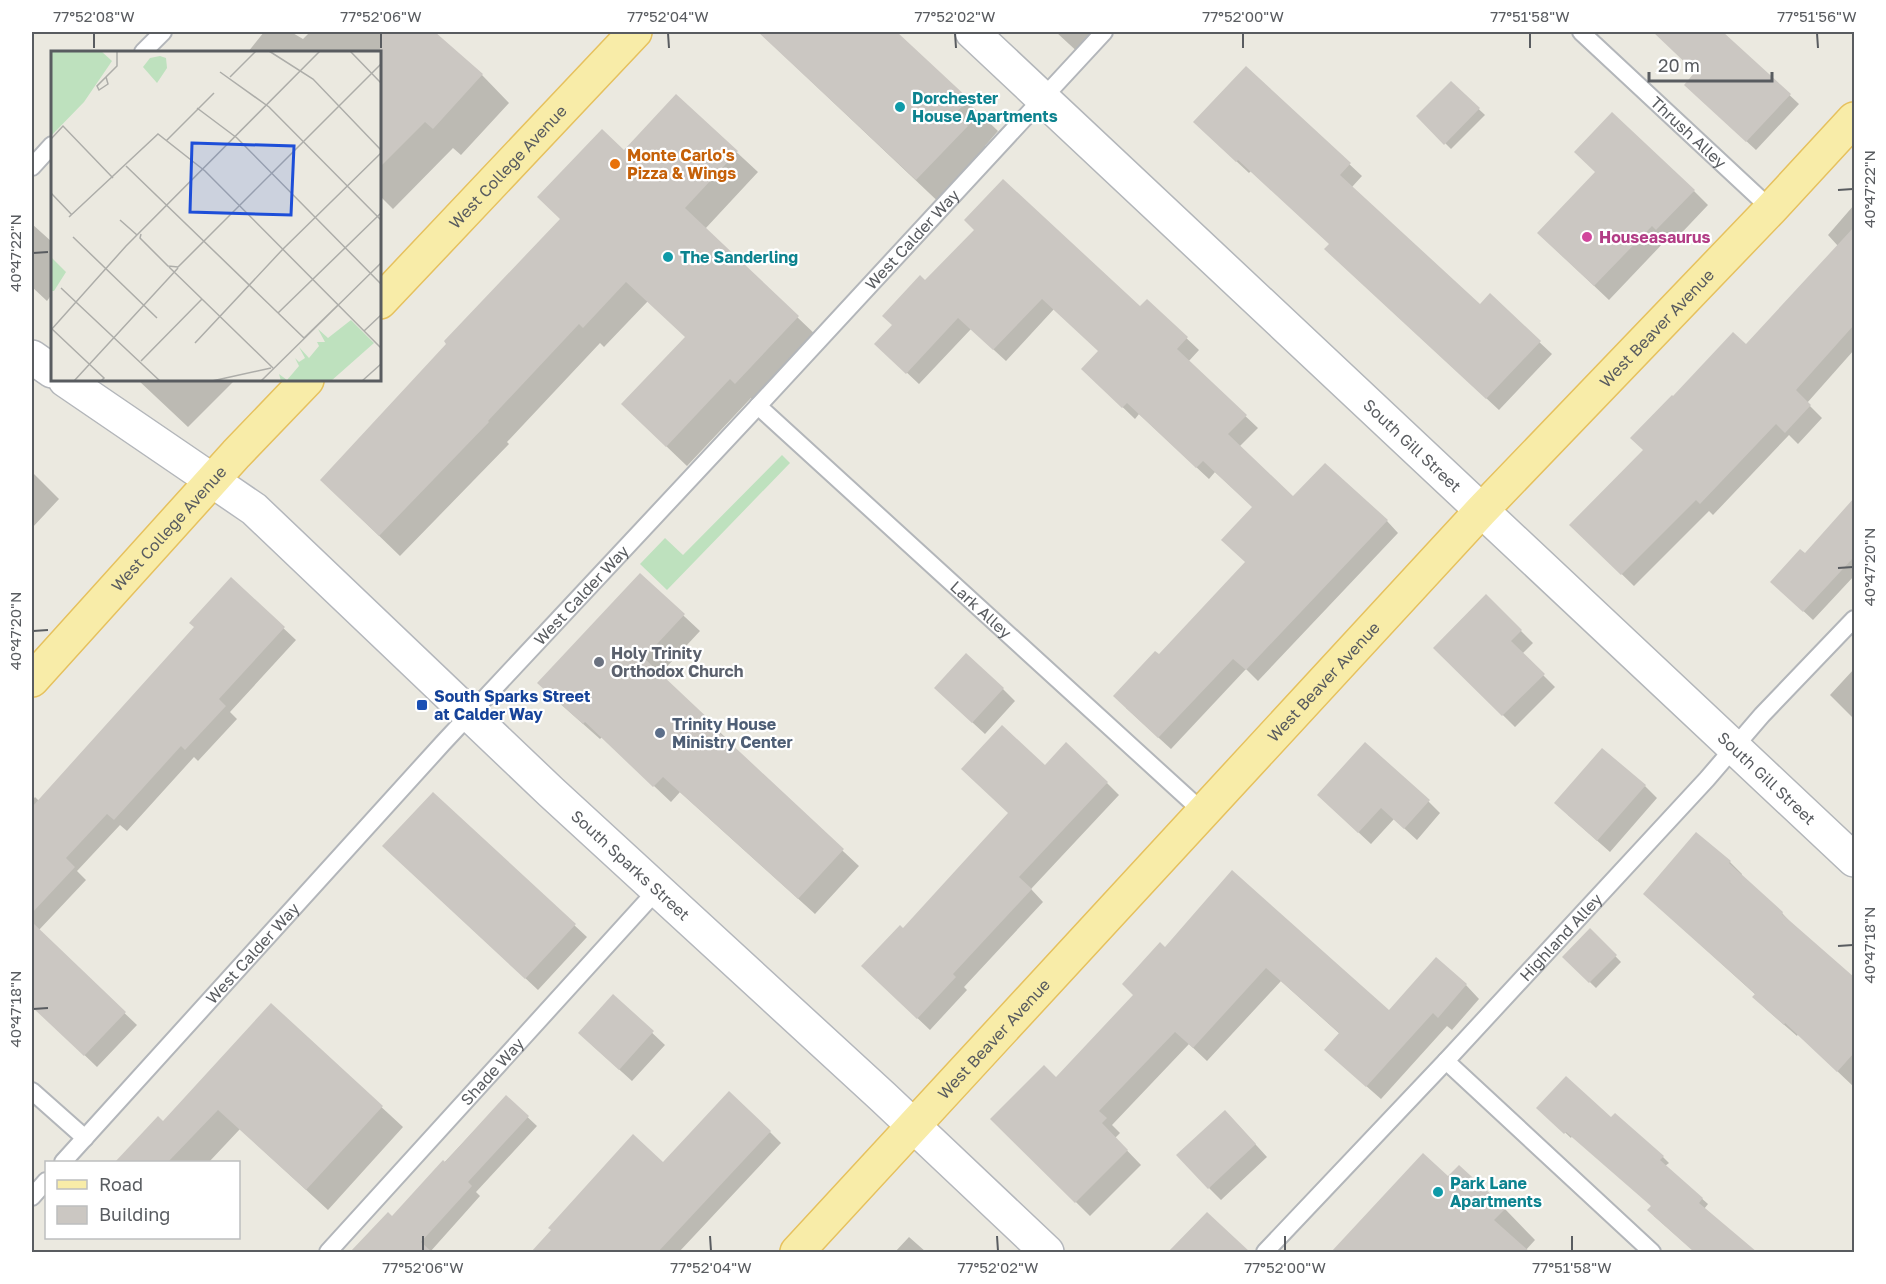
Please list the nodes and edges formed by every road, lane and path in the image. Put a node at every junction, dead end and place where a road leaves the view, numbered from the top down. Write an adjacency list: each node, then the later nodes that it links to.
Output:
1 (163, 32): 6 (lane)
2 (635, 32): 12 (main road, West College Avenue)
3 (972, 32): 7 (street, South Gill Street)
4 (1104, 32): 7 (lane, West Calder Way)
5 (1581, 32): 11 (lane, Thrush Alley)
6 (144, 51)
7 (1042, 97): 17 (lane, West Calder Way); 19 (street, South Gill Street)
8 (1854, 119): 11 (main road, West Beaver Avenue)
9 (51, 146): 10 (lane)
10 (32, 167)
11 (1771, 209): 19 (main road, West Beaver Avenue)
12 (381, 301)
13 (32, 357): 14 (street)
14 (51, 370)
15 (66, 381): 18 (street, South Sparks Street)
16 (306, 381): 18 (main road, West College Avenue)
17 (758, 406): 22 (lane, West Calder Way); 24 (lane, Lark Alley)
18 (213, 481): 21 (main road, West College Avenue); 22 (street, South Sparks Street)
19 (1481, 512): 23 (street, South Gill Street); 24 (main road, West Beaver Avenue)
20 (1854, 619): 23 (lane, Highland Alley)
21 (32, 680)
22 (470, 713): 26 (street, South Sparks Street); 30 (lane, West Calder Way)
23 (1735, 747): 25 (street, South Gill Street); 27 (lane, Highland Alley)
24 (1203, 812): 29 (main road, West Beaver Avenue)
25 (1854, 860)
26 (658, 888): 29 (street, South Sparks Street); 34 (lane, Shade Way)
27 (1446, 1061): 37 (lane, Highland Alley); 38 (lane)
28 (32, 1091): 30 (lane)
29 (912, 1126): 35 (main road, West Beaver Avenue); 36 (street, South Sparks Street)
30 (85, 1138): 31 (lane, West Calder Way)
31 (64, 1161)
32 (45, 1182): 33 (lane)
33 (32, 1197)
34 (328, 1252)
35 (797, 1252)
36 (1047, 1252)
37 (1264, 1252)
38 (1652, 1252)

